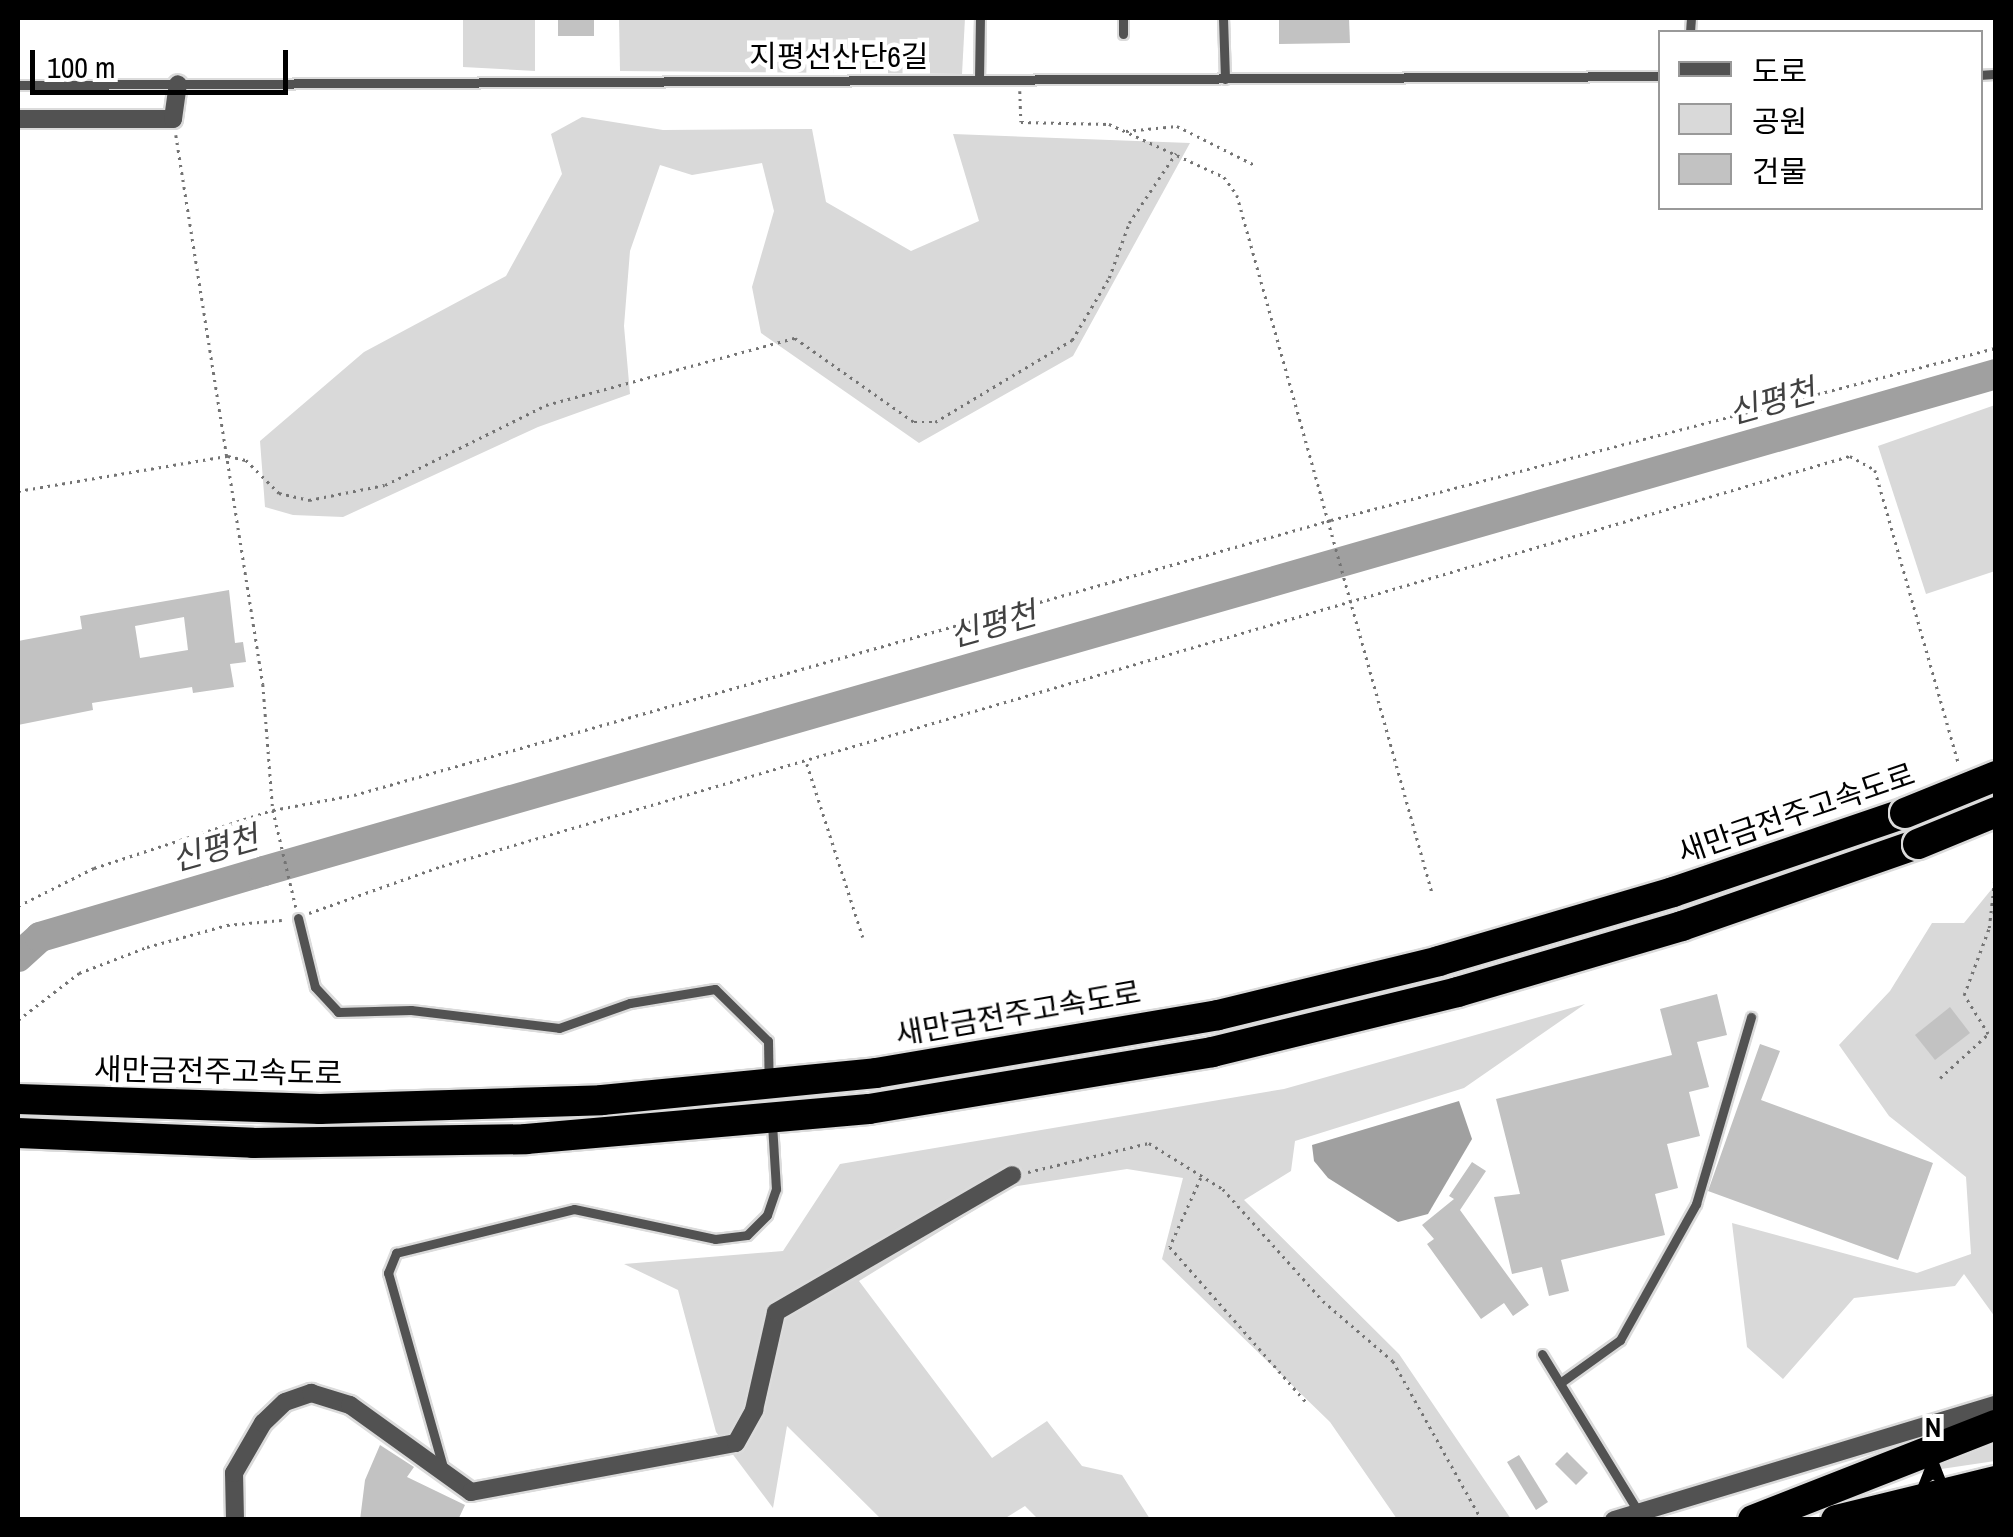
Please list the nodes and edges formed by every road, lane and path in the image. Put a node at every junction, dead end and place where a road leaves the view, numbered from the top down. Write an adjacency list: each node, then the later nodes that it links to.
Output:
1 (980, 18): 7 (lane)
2 (1123, 18): 4 (lane)
3 (1224, 18): 6 (lane)
4 (1123, 34)
5 (1658, 76): 6 (lane, 지평선산단6길)
6 (1224, 79): 8 (lane, 지평선산단6길)
7 (979, 80): 8 (lane, 지평선산단6길); 10 (lane, 지평선산단6길)
8 (1020, 80): 13 (path)
9 (18, 84): 10 (lane, 지평선산단6길)
10 (178, 84): 12 (street)
11 (18, 119): 12 (street)
12 (173, 119): 17 (path)
13 (1124, 131): 14 (path); 15 (path)
14 (1176, 153): 17 (path); 19 (path)
15 (1257, 166)
16 (1996, 348): 19 (path)
17 (228, 456): 18 (path); 24 (path)
18 (18, 491)
19 (1332, 520): 20 (path); 24 (path)
20 (1349, 607): 21 (path); 23 (path); 27 (path)
21 (806, 762): 29 (path); 30 (path)
22 (1996, 776): 34 (highway, 새만금전주고속도로, bridge)
23 (1964, 781)
24 (273, 810): 28 (path); 29 (path)
25 (1996, 812): 36 (highway, bridge)
26 (1996, 867): 33 (path)
27 (1432, 892)
28 (18, 906)
29 (298, 918): 32 (path); 34 (lane)
30 (863, 938)
31 (1751, 1017): 41 (lane)
32 (18, 1020)
33 (1940, 1078)
34 (769, 1084): 35 (highway, 새만금전주고속도로)
35 (18, 1099)
36 (772, 1117): 37 (highway); 45 (lane)
37 (29, 1134)
38 (1012, 1176): 39 (path); 45 (street)
39 (1202, 1176): 42 (path); 50 (path)
40 (1542, 1354): 41 (lane)
41 (1560, 1383): 48 (lane)
42 (1308, 1404)
43 (1996, 1405): 48 (street)
44 (1996, 1425): 52 (highway)
45 (445, 1474): 49 (street)
46 (1996, 1481): 53 (highway)
47 (1996, 1504): 54 (highway)
48 (1636, 1508): 51 (street)
49 (236, 1520)
50 (1482, 1520)
51 (1614, 1520)
52 (1753, 1520)
53 (1836, 1520)
54 (1918, 1520)

